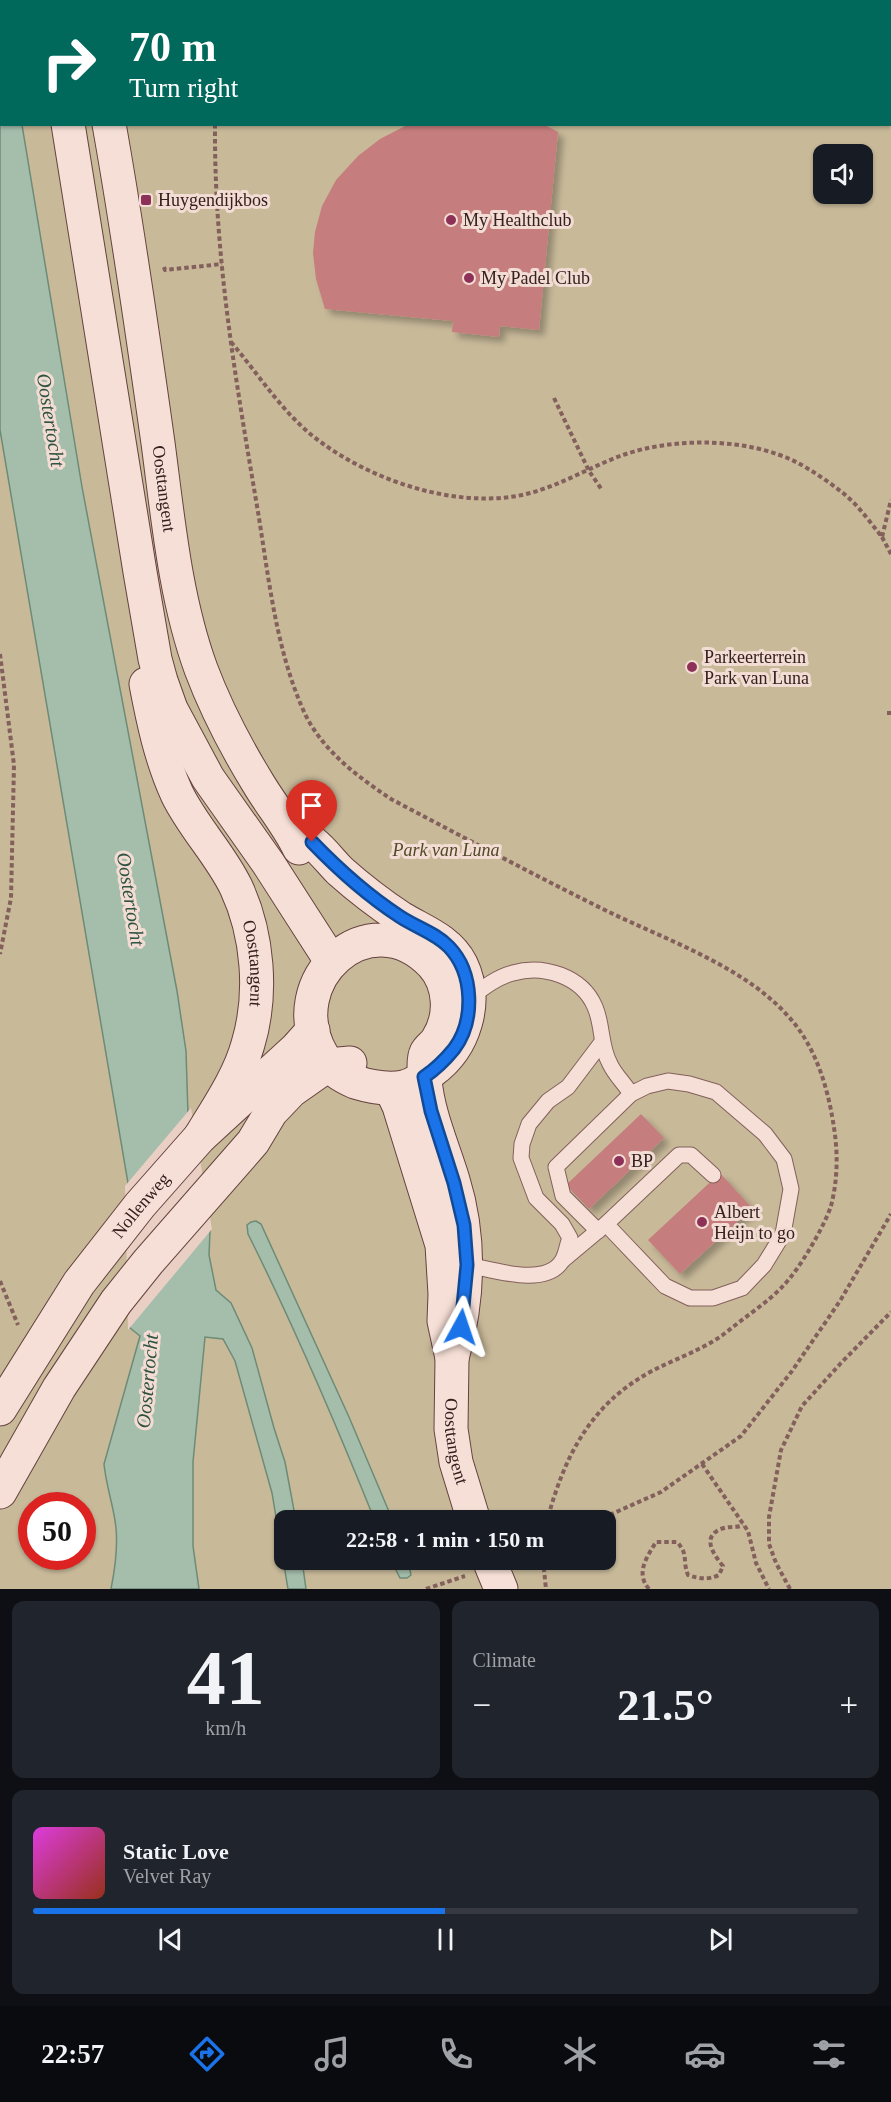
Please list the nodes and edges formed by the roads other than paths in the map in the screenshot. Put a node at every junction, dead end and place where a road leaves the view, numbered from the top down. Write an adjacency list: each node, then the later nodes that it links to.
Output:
1 (68, 126): 3 (main road, Oosttangent)
2 (109, 126): 4 (main road, Oosttangent)
3 (155, 659): 5 (main road, Oosttangent); 13 (main road, Oosttangent)
4 (401, 931): 5 (main road); 6 (main road); 9 (main road)
5 (332, 961): 7 (main road)
6 (470, 998): 8 (lane); 9 (main road)
7 (313, 1030): 10 (main road); 13 (main road, Nollenweg)
8 (602, 1042): 12 (lane); 16 (lane)
9 (424, 1065): 10 (main road); 11 (main road); 17 (main road, Oosttangent)
10 (336, 1071): 11 (main road); 20 (main road)
11 (391, 1089): 18 (main road, Oosttangent)
12 (632, 1094): 15 (lane); 15 (lane)
13 (201, 1137): 19 (main road, Nollenweg)
14 (713, 1175): 15 (lane)
15 (602, 1228): 16 (lane)
16 (563, 1260): 17 (lane)
17 (467, 1265): 18 (main road, Oosttangent)
18 (452, 1358): 21 (main road, Oosttangent)
19 (0, 1409)
20 (0, 1492)
21 (471, 1510)
22 (493, 1570): 23 (main road)
23 (501, 1589)

